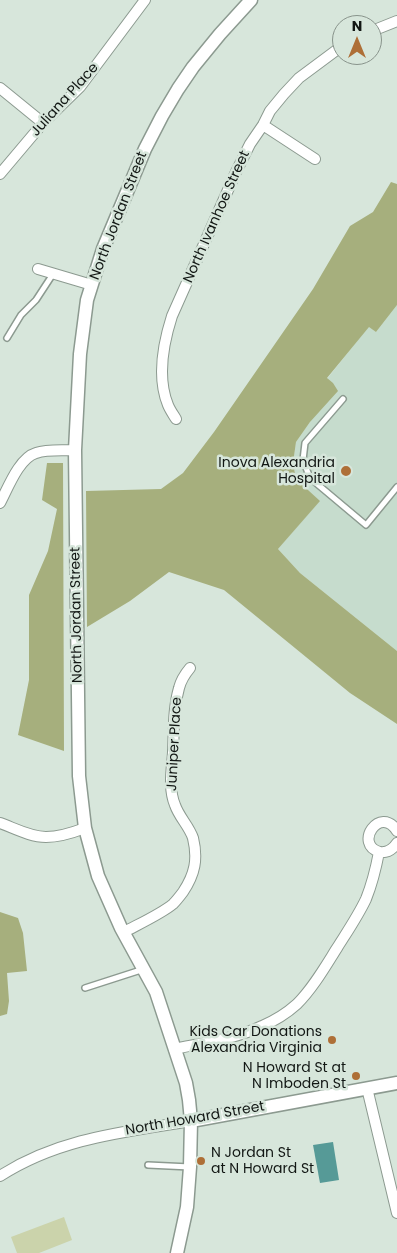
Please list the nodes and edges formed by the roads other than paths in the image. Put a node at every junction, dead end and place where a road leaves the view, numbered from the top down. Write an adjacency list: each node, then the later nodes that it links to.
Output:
1 (145, 0): 7 (street, Juliana Place)
2 (251, 0): 13 (street, North Jordan Street)
3 (397, 21): 4 (street)
4 (382, 27)
5 (332, 53): 8 (street, North Ivanhoe Street)
6 (0, 88): 7 (street)
7 (43, 123): 10 (street, Juliana Place)
8 (263, 125): 9 (street); 16 (street, North Ivanhoe Street)
9 (315, 159)
10 (0, 174)
11 (38, 269): 12 (street)
12 (53, 274): 13 (street); 14 (lane)
13 (92, 285): 17 (street, North Jordan Street)
14 (6, 338)
15 (343, 399): 18 (lane)
16 (176, 418)
17 (75, 450): 19 (street); 22 (street, North Jordan Street)
18 (397, 487)
19 (0, 503)
20 (190, 668): 26 (street, Juniper Place)
21 (0, 823): 22 (street)
22 (85, 828): 26 (street, North Jordan Street)
23 (397, 831): 25 (street)
24 (397, 844): 25 (street)
25 (379, 852): 29 (street)
26 (124, 932): 27 (street, North Jordan Street)
27 (144, 968): 28 (lane); 29 (street, North Jordan Street)
28 (86, 988)
29 (174, 1049): 32 (street, North Jordan Street)
30 (397, 1083): 31 (street, North Howard Street)
31 (367, 1088): 32 (street, North Howard Street); 36 (street)
32 (191, 1121): 34 (street, North Jordan Street); 35 (street, North Howard Street)
33 (148, 1165): 34 (lane)
34 (190, 1167): 37 (street, North Jordan Street)
35 (0, 1176)
36 (397, 1213)
37 (177, 1253)

